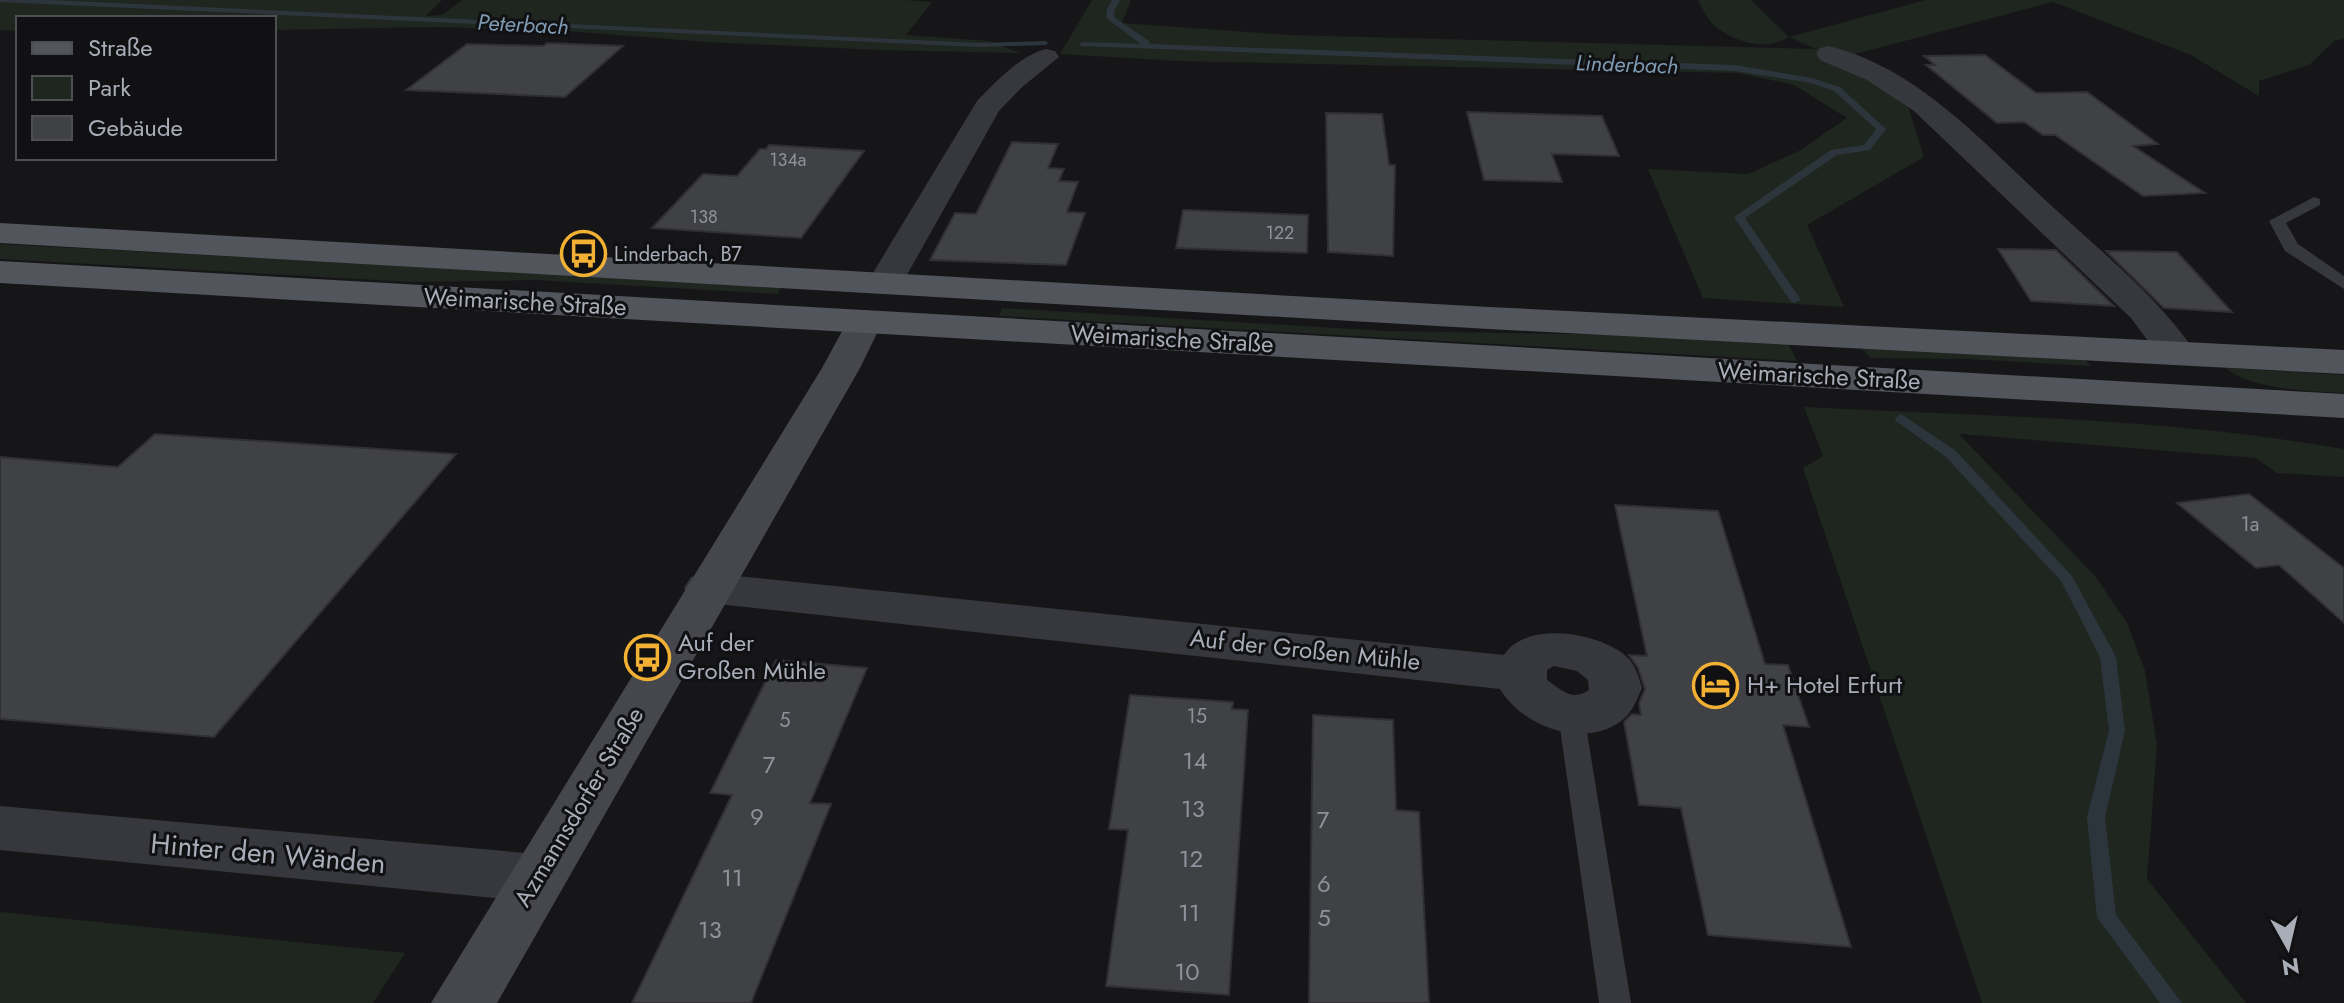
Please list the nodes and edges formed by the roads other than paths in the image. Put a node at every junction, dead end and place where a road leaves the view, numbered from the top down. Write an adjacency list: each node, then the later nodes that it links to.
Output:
1 (1829, 54): 9 (street)
2 (1046, 57): 6 (street)
3 (2314, 202): 7 (lane)
4 (0, 233): 6 (main road, Weimarische Straße)
5 (0, 272): 8 (main road, Weimarische Straße)
6 (886, 281): 8 (main road); 9 (main road, Weimarische Straße)
7 (2344, 284)
8 (865, 321): 11 (main road, Weimarische Straße); 13 (street, Azmannsdorfer Straße)
9 (2177, 353): 10 (main road, Weimarische Straße); 11 (main road)
10 (2344, 362)
11 (2214, 399): 12 (main road, Weimarische Straße)
12 (2344, 406)
13 (708, 588): 14 (street, Auf der Großen Mühle); 16 (street, Azmannsdorfer Straße)
14 (1571, 714): 18 (lane)
15 (0, 828): 16 (street, Hinter den Wänden)
16 (537, 878): 17 (street, Azmannsdorfer Straße)
17 (463, 1003)
18 (1615, 1003)

